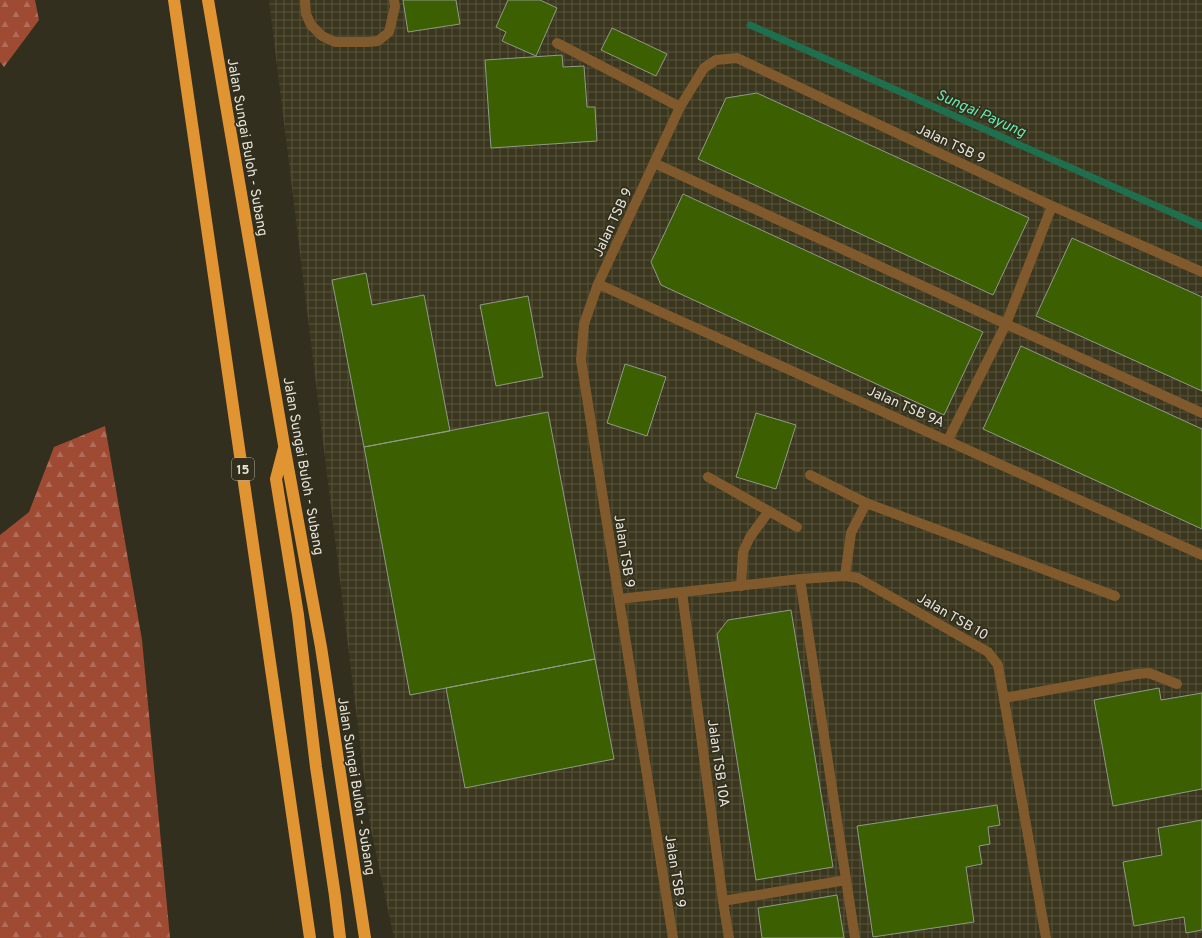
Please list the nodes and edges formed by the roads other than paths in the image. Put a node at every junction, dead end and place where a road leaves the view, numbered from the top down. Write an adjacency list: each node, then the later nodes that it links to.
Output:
1 (174, 0): 31 (highway, 15)
2 (208, 0): 14 (highway, Jalan Sungai Buloh - Subang)
3 (305, 0): 4 (street)
4 (394, 0)
5 (557, 43): 6 (street)
6 (680, 107): 7 (street, Jalan TSB 9); 8 (street, Jalan TSB 9)
7 (654, 163): 10 (street, Jalan TSB 9); 11 (street)
8 (1052, 206): 9 (street, Jalan TSB 9); 11 (street)
9 (1202, 272)
10 (598, 284): 13 (street, Jalan TSB 9A); 26 (street, Jalan TSB 9)
11 (1006, 324): 12 (street); 13 (street)
12 (1202, 413)
13 (948, 440): 20 (street, Jalan TSB 9A)
14 (284, 445): 32 (highway); 33 (highway, Jalan Sungai Buloh - Subang)
15 (810, 475): 17 (street)
16 (708, 477): 18 (street)
17 (866, 503): 21 (street); 25 (street)
18 (769, 511): 19 (street); 23 (street)
19 (797, 527)
20 (1202, 555)
21 (845, 576): 22 (street, Jalan TSB 10); 28 (street, Jalan TSB 10)
22 (800, 579): 23 (street, Jalan TSB 10); 29 (street)
23 (741, 586): 24 (street, Jalan TSB 10)
24 (682, 592): 26 (street, Jalan TSB 10); 30 (street, Jalan TSB 10A)
25 (1115, 596)
26 (619, 599): 34 (street, Jalan TSB 9)
27 (1177, 684): 28 (street)
28 (1004, 698): 37 (street, Jalan TSB 10)
29 (846, 880): 30 (street); 36 (street)
30 (723, 901): 35 (street, Jalan TSB 10A)
31 (310, 938)
32 (340, 938)
33 (365, 938)
34 (673, 938)
35 (729, 938)
36 (855, 938)
37 (1046, 938)

